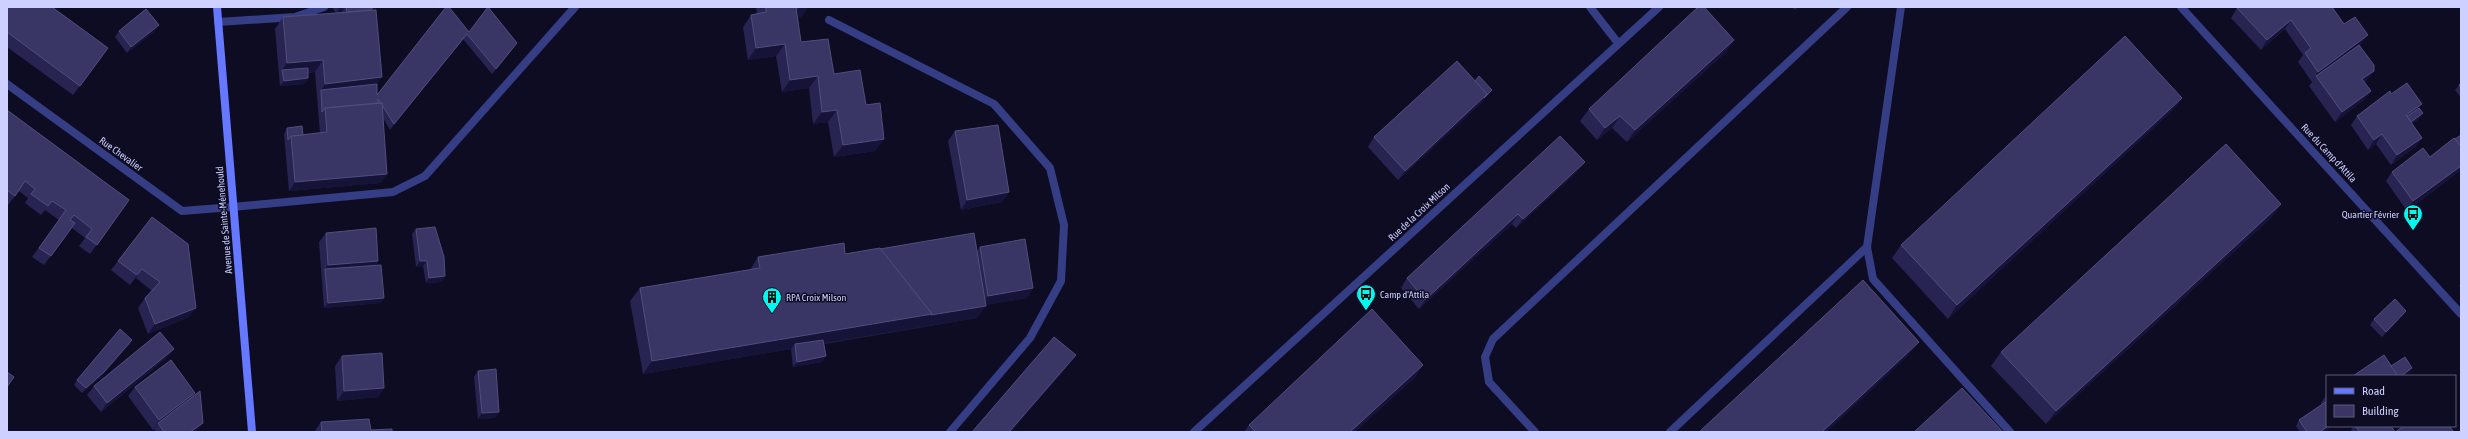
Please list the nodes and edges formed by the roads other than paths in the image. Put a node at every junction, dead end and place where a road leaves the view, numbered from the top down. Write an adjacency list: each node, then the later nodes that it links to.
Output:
1 (217, 7): 10 (main road, Avenue de Sainte-Ménehould)
2 (324, 7): 10 (street)
3 (575, 7): 13 (street, Rue Chevalier)
4 (1590, 7): 11 (street)
5 (1659, 7): 11 (street, Rue de la Croix Milson)
6 (1847, 7): 19 (street)
7 (1901, 7): 14 (street)
8 (2181, 7): 15 (street, Rue du Camp d'Attila)
9 (829, 20): 17 (street)
10 (218, 22): 13 (main road, Avenue de Sainte-Ménehould)
11 (1618, 43): 18 (street, Rue de la Croix Milson)
12 (7, 84): 13 (street, Rue Chevalier)
13 (233, 208): 16 (main road, Avenue de Sainte-Ménehould)
14 (1867, 247): 20 (street); 21 (street)
15 (2461, 314)
16 (252, 432)
17 (950, 432)
18 (1194, 432)
19 (1535, 432)
20 (1670, 432)
21 (2010, 432)

